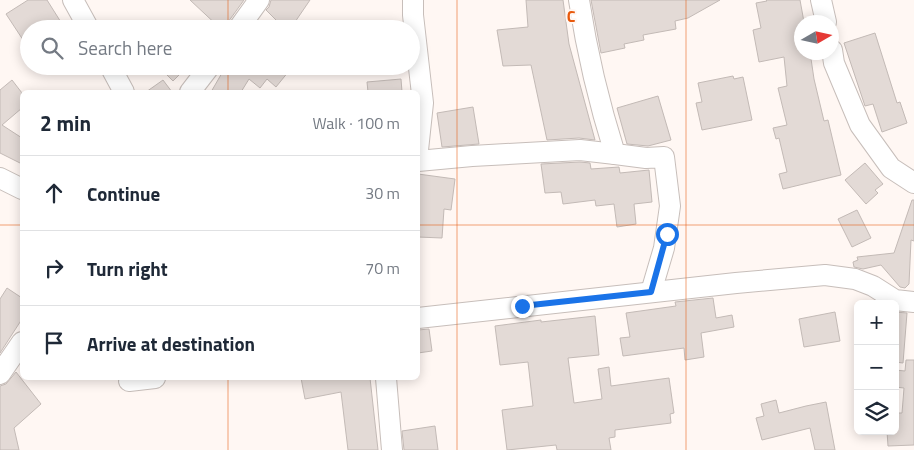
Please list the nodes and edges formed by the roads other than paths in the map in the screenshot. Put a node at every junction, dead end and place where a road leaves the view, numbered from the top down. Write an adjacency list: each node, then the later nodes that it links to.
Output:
1 (73, 0): 7 (street)
2 (259, 0): 8 (street)
3 (413, 0): 9 (street)
4 (579, 0): 17 (street)
5 (821, 0): 6 (street)
6 (824, 15)
7 (84, 20)
8 (245, 20)
9 (413, 20)
10 (834, 60): 20 (street)
11 (115, 75): 14 (street)
12 (203, 75): 15 (street)
13 (420, 75): 16 (street)
14 (123, 90)
15 (192, 90)
16 (420, 131)
17 (615, 154): 18 (street); 22 (street)
18 (420, 161)
19 (0, 178): 21 (street)
20 (914, 184)
21 (20, 188)
22 (651, 292): 23 (street); 24 (street)
23 (914, 302)
24 (420, 318)
25 (20, 345): 26 (street)
26 (0, 374)
27 (138, 380): 29 (street)
28 (386, 380): 30 (street)
29 (129, 381)
30 (392, 450)

